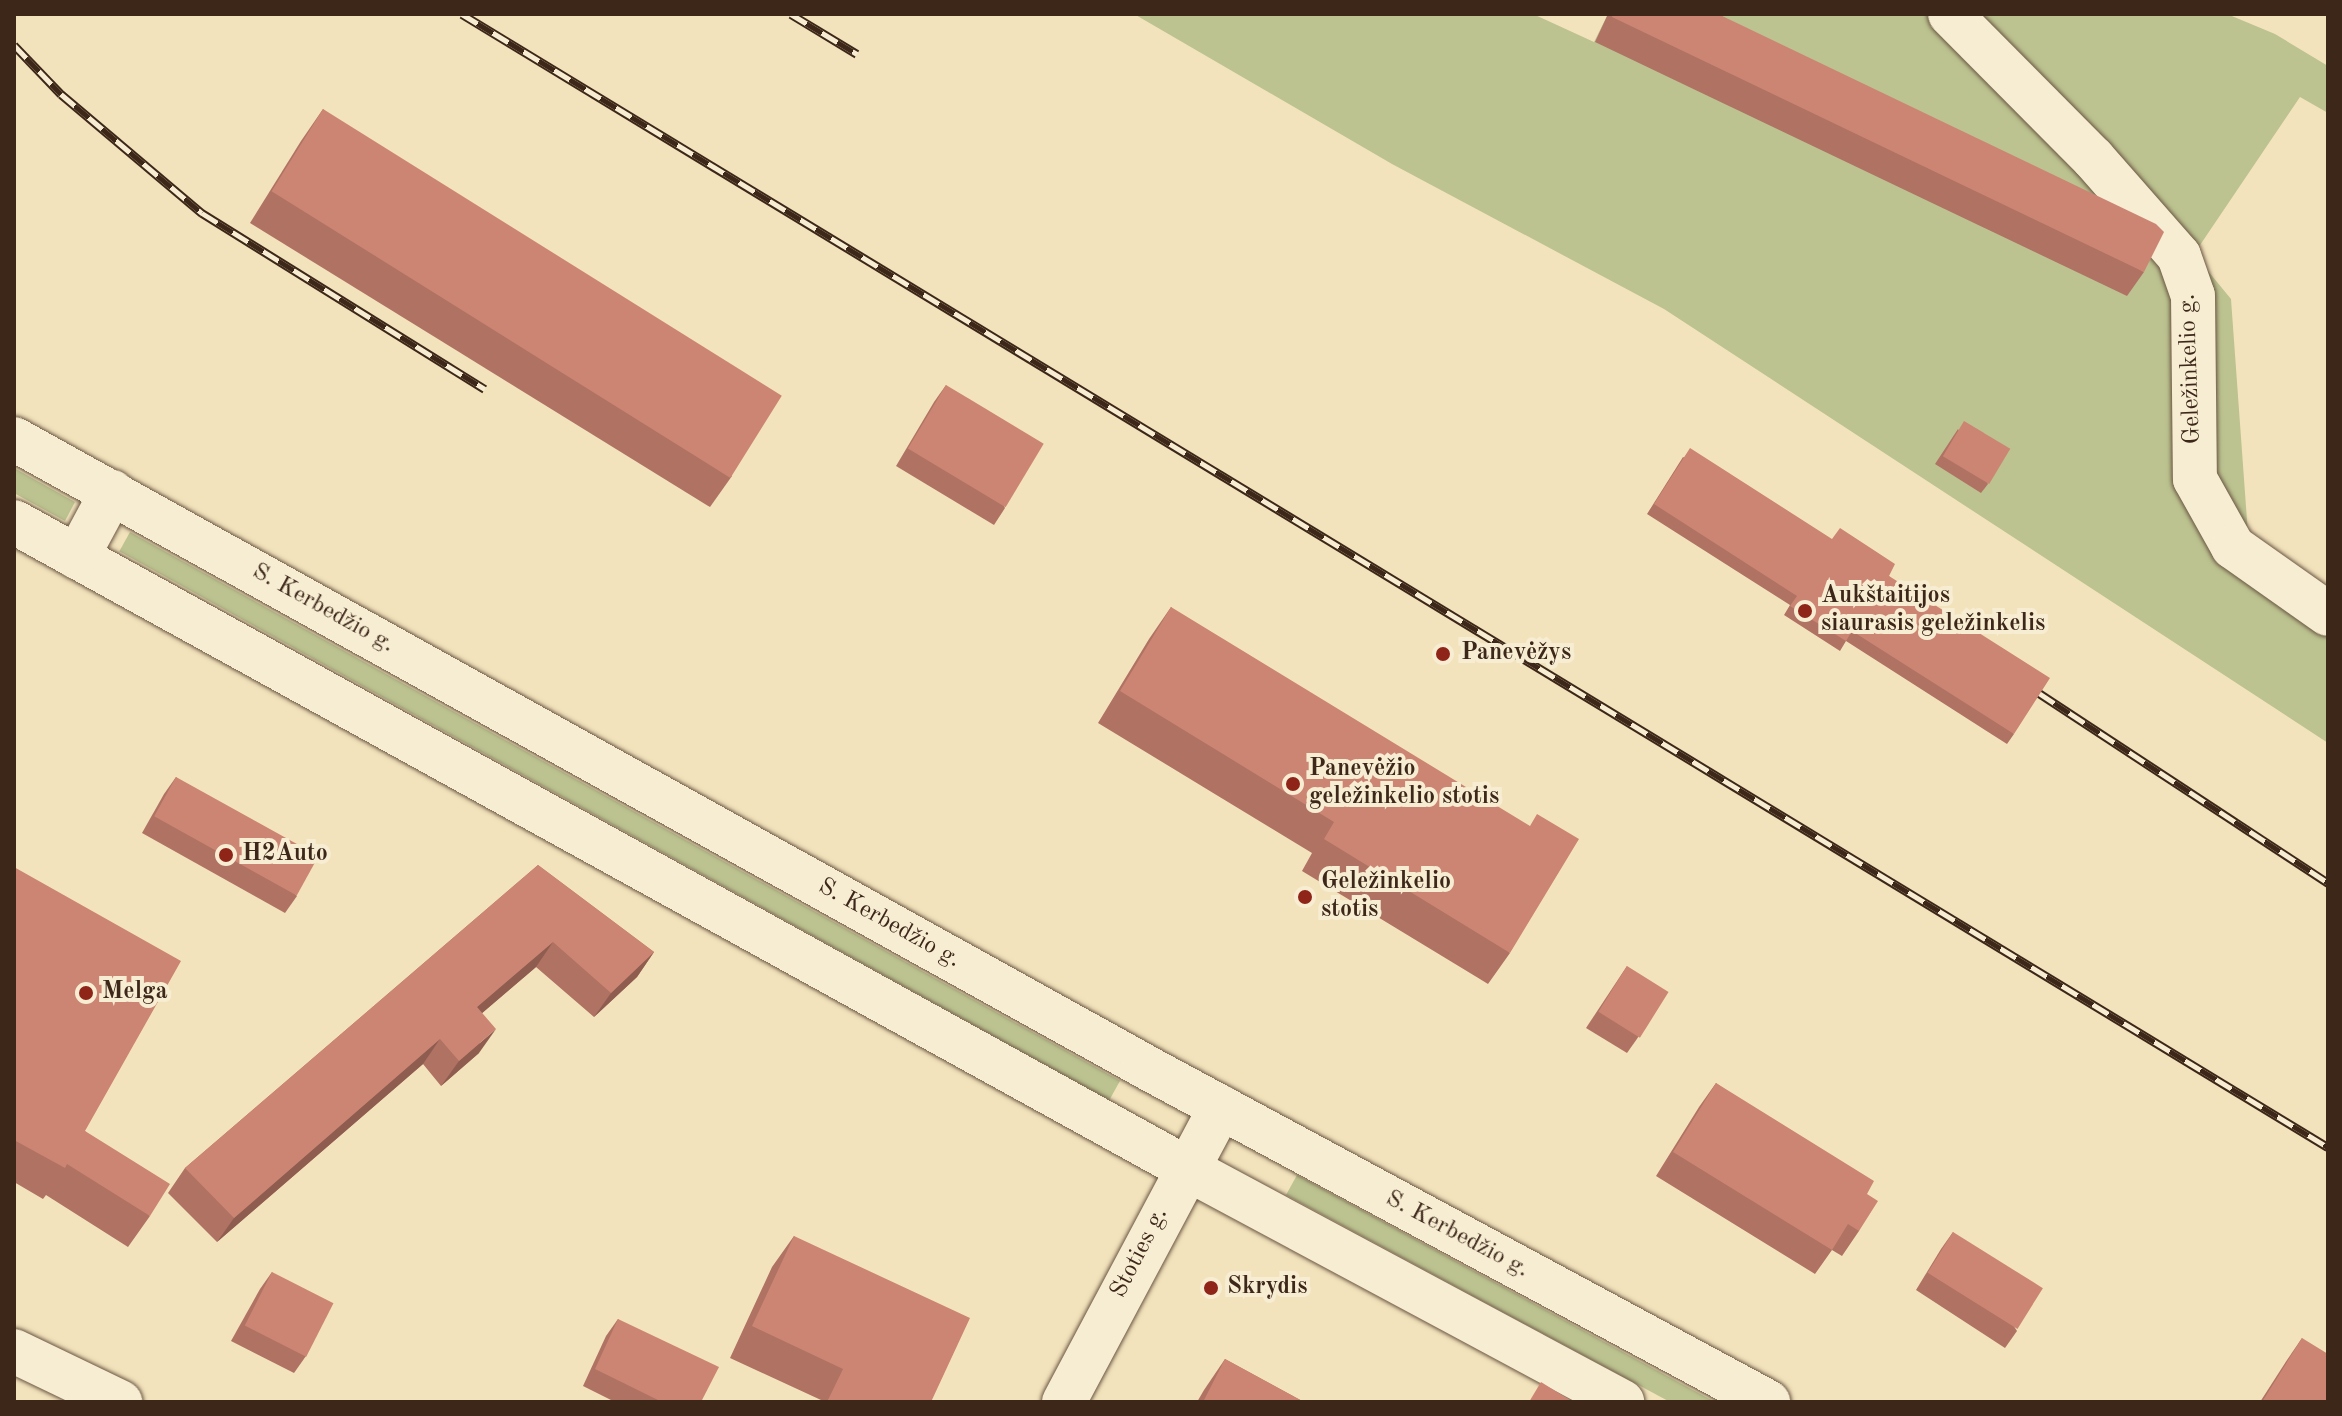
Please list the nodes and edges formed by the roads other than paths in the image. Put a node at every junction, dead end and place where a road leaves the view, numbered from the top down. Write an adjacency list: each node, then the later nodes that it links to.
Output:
1 (1950, 14): 6 (main road, Geležinkelio g.)
2 (14, 439): 3 (main road, S. Kerbedžio g.)
3 (112, 492): 5 (main road); 7 (main road, S. Kerbedžio g.)
4 (14, 522): 5 (main road)
5 (77, 557): 8 (main road)
6 (2328, 614)
7 (1221, 1107): 8 (main road, Stoties g.); 13 (main road, S. Kerbedžio g.)
8 (1186, 1168): 11 (main road, Stoties g.); 12 (main road)
9 (14, 1351): 10 (main road)
10 (120, 1402)
11 (1064, 1402)
12 (1622, 1402)
13 (1768, 1402)

